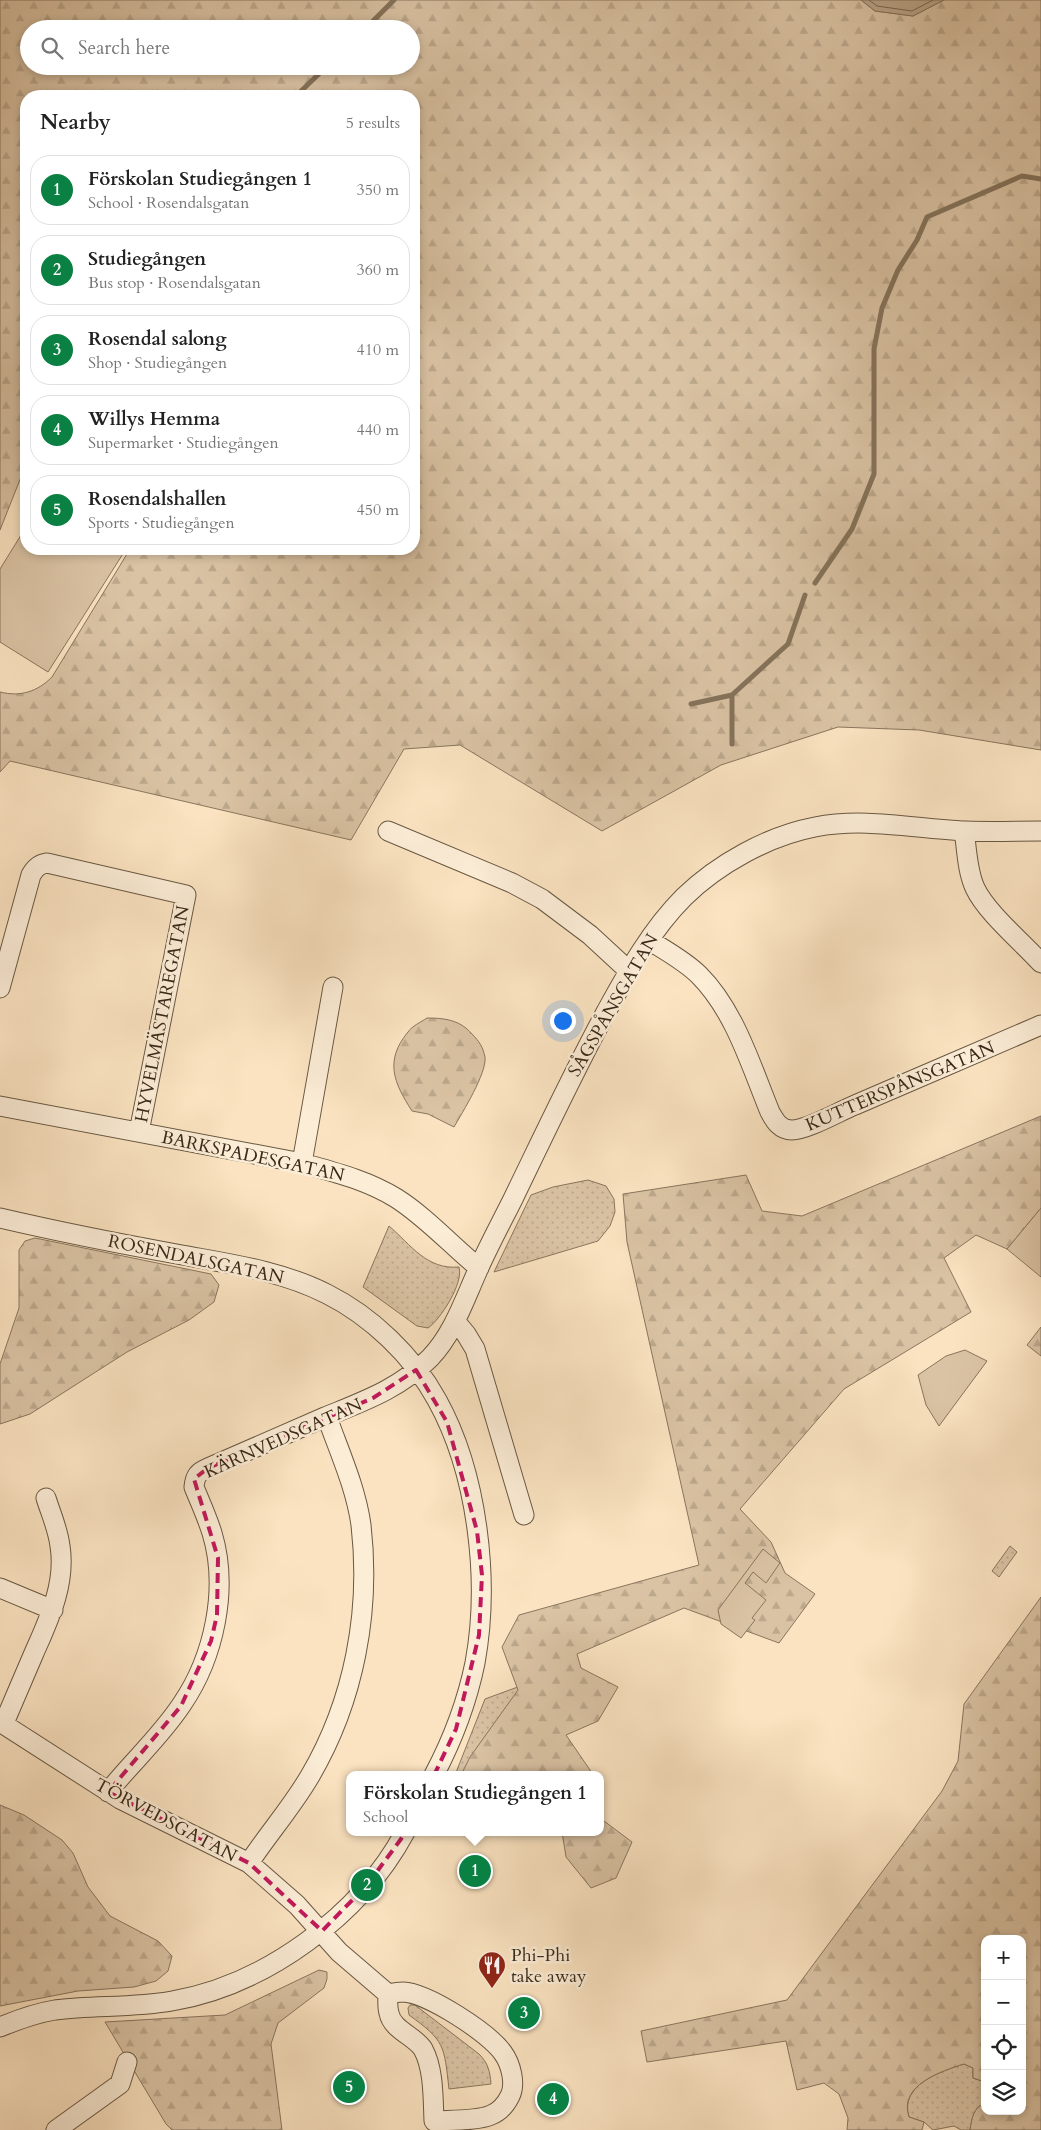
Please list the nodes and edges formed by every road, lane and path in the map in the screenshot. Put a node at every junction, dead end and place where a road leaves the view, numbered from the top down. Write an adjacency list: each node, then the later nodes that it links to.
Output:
1 (388, 831): 6 (street)
2 (964, 831): 3 (street, SÅGSPÅNSGATAN); 4 (street, SÅGSPÅNSGATAN); 5 (street)
3 (1041, 831)
4 (649, 940): 6 (street, SÅGSPÅNSGATAN); 9 (street, KUTTERSPÅNSGATAN)
5 (1041, 963)
6 (629, 971): 14 (street, SÅGSPÅNSGATAN)
7 (333, 987): 12 (street)
8 (0, 988): 11 (street, HYVELMÄSTAREGATAN)
9 (1041, 1025)
10 (0, 1106): 11 (street, BARKSPADESGATAN)
11 (139, 1132): 12 (street, BARKSPADESGATAN)
12 (302, 1163): 14 (street, BARKSPADESGATAN)
13 (0, 1218): 16 (street, ROSENDALSGATAN)
14 (479, 1268): 15 (street, SÅGSPÅNSGATAN)
15 (455, 1321): 16 (street, SÅGSPÅNSGATAN); 19 (street)
16 (416, 1370): 17 (street, KÄRNVEDSGATAN); 23 (street, ROSENDALSGATAN)
17 (327, 1417): 24 (street, KÄRNVEDSGATAN); 26 (street)
18 (46, 1498): 21 (street)
19 (524, 1515)
20 (0, 1588): 21 (street)
21 (53, 1610): 22 (street)
22 (2, 1723): 24 (street, TÖRVEDSGATAN)
23 (436, 1771)
24 (108, 1792): 26 (street, TÖRVEDSGATAN)
25 (402, 1836): 27 (street)
26 (249, 1863): 27 (street, TÖRVEDSGATAN)
27 (322, 1931): 28 (street, TÖRVEDSGATAN); 29 (street)
28 (388, 1994): 28 (street)
29 (0, 2027)
30 (127, 2062): 31 (street)
31 (56, 2130)

